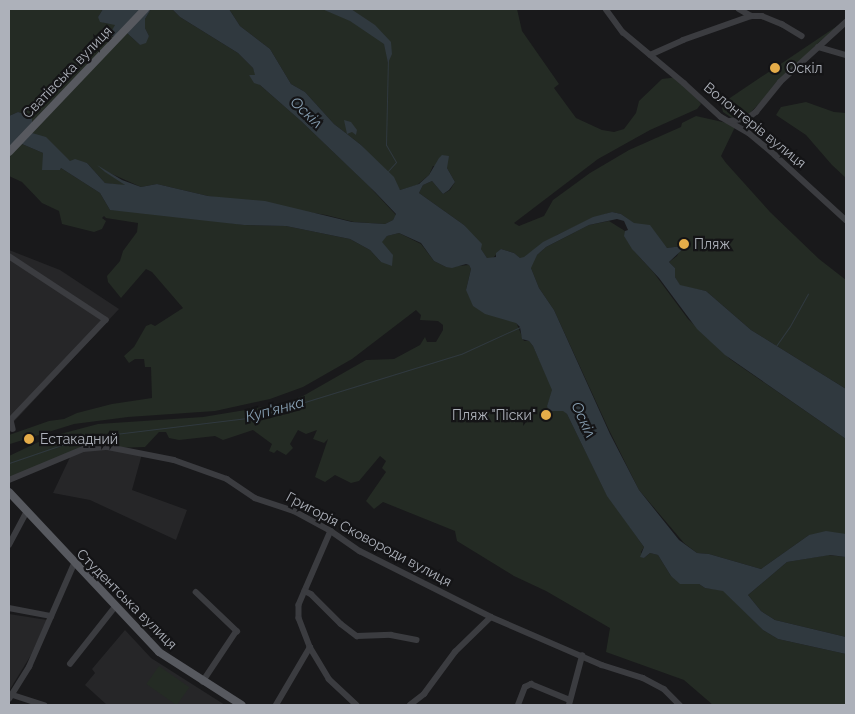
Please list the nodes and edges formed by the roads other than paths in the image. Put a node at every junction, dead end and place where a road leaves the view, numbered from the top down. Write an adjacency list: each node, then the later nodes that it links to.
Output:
1 (144, 9): 11 (main road, Сватівська вулиця)
2 (606, 9): 8 (street, Волонтерів вулиця)
3 (739, 9): 4 (street)
4 (751, 16): 6 (street); 8 (street)
5 (846, 22): 7 (street)
6 (802, 36)
7 (818, 46): 9 (street); 10 (street)
8 (650, 55): 10 (street, Волонтерів вулиця)
9 (846, 55)
10 (730, 121): 12 (street, Волонтерів вулиця)
11 (9, 152)
12 (846, 220)
13 (9, 256): 14 (street)
14 (13, 429)
15 (9, 480): 18 (street, Григорія Сковороди вулиця)
16 (9, 492): 17 (main road, Студентська вулиця)
17 (26, 513): 19 (street); 20 (main road, Студентська вулиця)
18 (331, 531): 21 (street); 26 (street, Григорія Сковороди вулиця)
19 (9, 544)
20 (74, 564): 23 (main road, Студентська вулиця); 25 (street)
21 (305, 591): 27 (street); 28 (street)
22 (196, 592): 31 (street)
23 (115, 607): 30 (street); 31 (main road, Студентська вулиця)
24 (9, 608): 25 (street)
25 (51, 616): 32 (street)
26 (491, 617): 29 (street, Григорія Сковороди вулиця); 38 (street)
27 (417, 640)
28 (310, 647): 36 (street); 37 (street)
29 (582, 656): 33 (street); 40 (street, Григорія Сковороди вулиця)
30 (70, 664)
31 (203, 682): 35 (main road, Студентська вулиця)
32 (11, 697): 34 (street)
33 (570, 703): 39 (street)
34 (44, 705)
35 (242, 705)
36 (276, 705)
37 (357, 705)
38 (410, 705)
39 (518, 705)
40 (680, 705)

